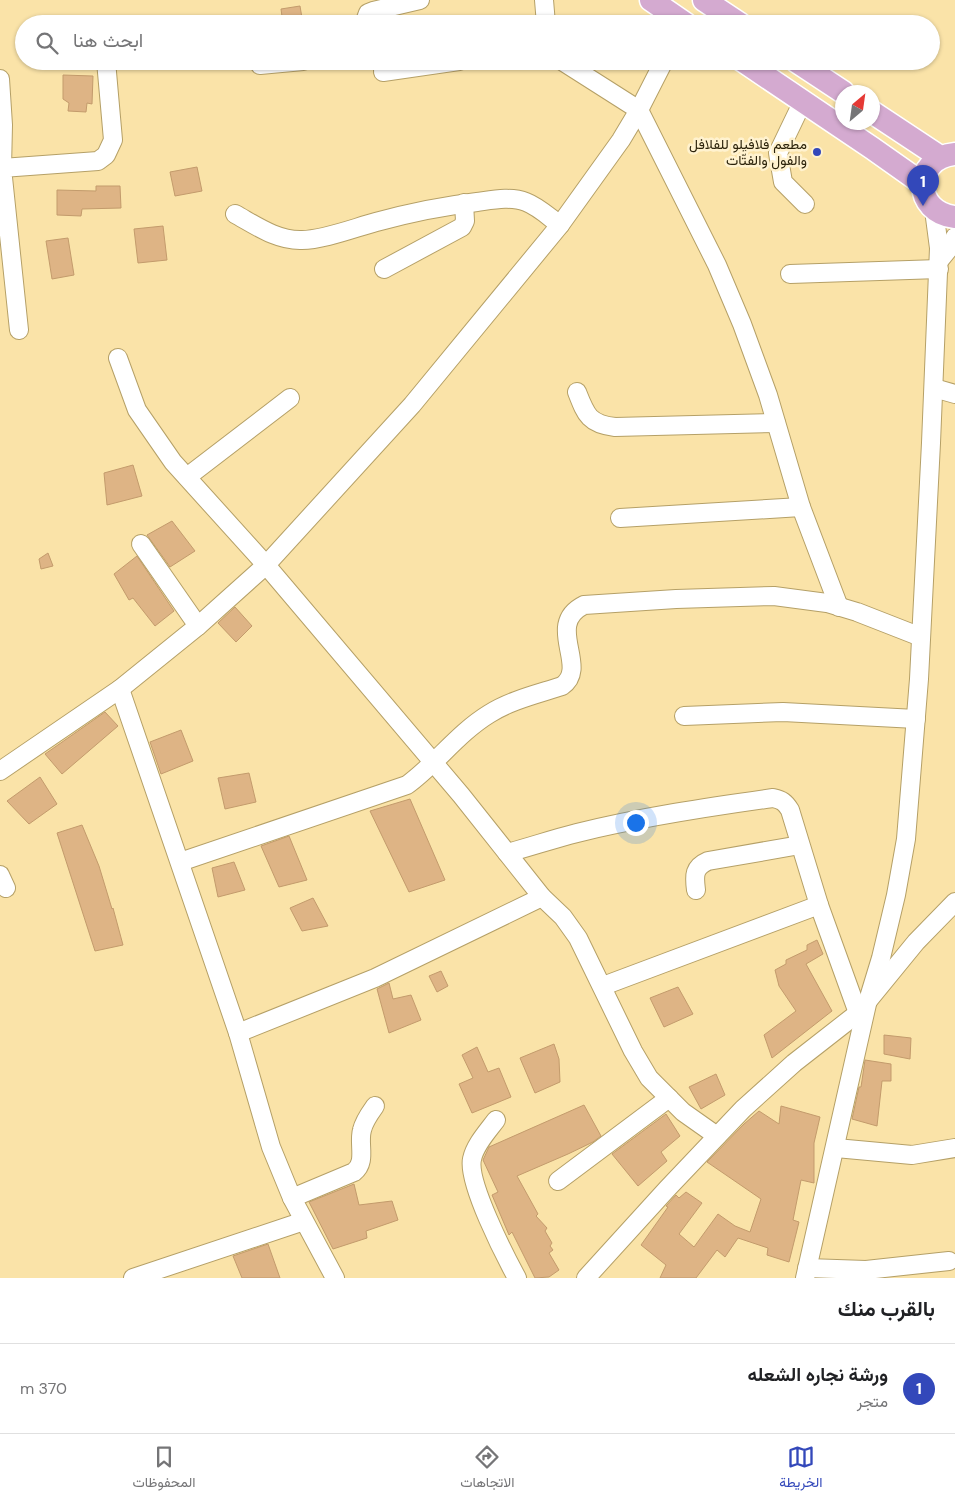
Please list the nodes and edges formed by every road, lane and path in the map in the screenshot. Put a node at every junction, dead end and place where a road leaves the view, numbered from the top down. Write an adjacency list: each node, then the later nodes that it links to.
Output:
1 (420, 0): 5 (street)
2 (544, 0): 6 (street)
3 (651, 0): 7 (main road)
4 (704, 0): 8 (main road)
5 (367, 15)
6 (545, 15)
7 (673, 15)
8 (726, 15)
9 (107, 70): 22 (street)
10 (397, 70): 15 (street)
11 (576, 70): 19 (street)
12 (659, 70): 19 (street)
13 (756, 70): 18 (main road)
14 (810, 70): 17 (main road)
15 (383, 72)
16 (0, 79): 22 (street)
17 (835, 87)
18 (803, 101): 23 (main road); 25 (street)
19 (639, 110): 29 (street); 40 (street)
20 (880, 116): 21 (main road)
21 (950, 151): 23 (main road)
22 (1, 168): 34 (street)
23 (923, 184): 26 (main road)
24 (464, 203): 27 (street); 29 (street); 32 (street)
25 (805, 204)
26 (934, 210): 28 (main road); 31 (street)
27 (235, 214)
28 (955, 218)
29 (560, 225): 45 (street)
30 (955, 237): 31 (street)
31 (939, 265): 33 (street); 36 (street)
32 (384, 269)
33 (790, 274)
34 (19, 330)
35 (118, 358): 41 (street)
36 (934, 388): 38 (street); 48 (street)
37 (577, 392): 40 (street)
38 (955, 394)
39 (290, 398): 41 (street)
40 (776, 423): 42 (street)
41 (187, 477): 45 (street)
42 (801, 507): 43 (street); 46 (street)
43 (620, 518)
44 (141, 544): 47 (street)
45 (266, 565): 47 (street); 52 (street)
46 (839, 607): 48 (street); 52 (street)
47 (198, 626): 49 (street)
48 (920, 637): 51 (street)
49 (120, 689): 53 (street); 56 (street)
50 (684, 716): 51 (street)
51 (916, 720): 62 (street)
52 (432, 762): 55 (street); 56 (street)
53 (0, 771)
54 (800, 845): 55 (street); 57 (street); 59 (street)
55 (507, 853): 58 (street)
56 (180, 862): 63 (street)
57 (696, 890)
58 (542, 897): 61 (street); 63 (street)
59 (819, 905): 61 (street); 62 (street)
60 (952, 908): 62 (street)
61 (603, 986): 64 (street)
62 (862, 1008): 67 (street); 68 (street)
63 (238, 1034): 71 (street)
64 (669, 1098): 67 (street); 70 (street)
65 (375, 1106): 71 (street)
66 (496, 1120): 77 (street)
67 (717, 1136): 78 (street)
68 (836, 1148): 69 (street); 74 (street)
69 (955, 1148)
70 (558, 1181)
71 (292, 1198): 72 (street)
72 (304, 1221): 75 (street); 76 (street)
73 (949, 1261): 74 (street)
74 (806, 1273)
75 (133, 1278)
76 (335, 1278)
77 (517, 1278)
78 (586, 1278)

